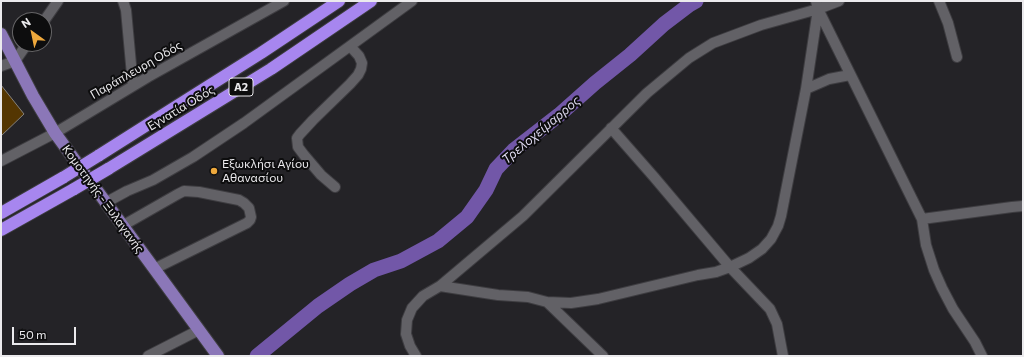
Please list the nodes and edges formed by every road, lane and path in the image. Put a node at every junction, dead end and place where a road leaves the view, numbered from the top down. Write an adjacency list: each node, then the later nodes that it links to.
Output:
1 (58, 1): 10 (street)
2 (123, 1): 19 (street)
3 (284, 1): 19 (street, Παράπλευρη Οδός)
4 (339, 1): 27 (highway, Εγνατία Οδός / Α2, bridge)
5 (371, 1): 30 (highway, Εγνατία Οδός / Α2, bridge)
6 (412, 1): 13 (street)
7 (839, 1): 9 (street)
8 (939, 1): 16 (street)
9 (817, 5): 18 (street); 20 (street); 21 (street)
10 (50, 12)
11 (1, 34): 15 (main road, Κομοτηνής - Ξυλαγανής)
12 (1, 42): 15 (street)
13 (350, 46): 24 (street); 25 (street)
14 (18, 52): 15 (street)
15 (13, 56): 17 (street); 22 (main road, Κομοτηνής - Ξυλαγανής)
16 (957, 57)
17 (1, 66)
18 (850, 75): 20 (street); 28 (street)
19 (133, 86): 22 (street, Παράπλευρη Οδός)
20 (806, 89): 31 (street)
21 (611, 128): 31 (street); 33 (street)
22 (54, 133): 23 (street, Παράπλευρη Οδός); 25 (main road, Κομοτηνής - Ξυλαγανής)
23 (1, 161)
24 (335, 187)
25 (105, 203): 29 (main road, Κομοτηνής - Ξυλαγανής)
26 (1023, 206): 28 (street)
27 (1, 213)
28 (922, 220): 41 (street)
29 (122, 226): 32 (main road, Κομοτηνής - Ξυλαγανής); 32 (street)
30 (1, 230)
31 (730, 267): 34 (street); 40 (street)
32 (154, 269): 35 (main road, Κομοτηνής - Ξυλαγανής)
33 (440, 286): 34 (street); 38 (street)
34 (547, 302): 39 (street)
35 (199, 330): 36 (street); 37 (main road, Κομοτηνής - Ξυλαγανής)
36 (148, 356)
37 (218, 356)
38 (416, 356)
39 (603, 356)
40 (783, 356)
41 (982, 356)

